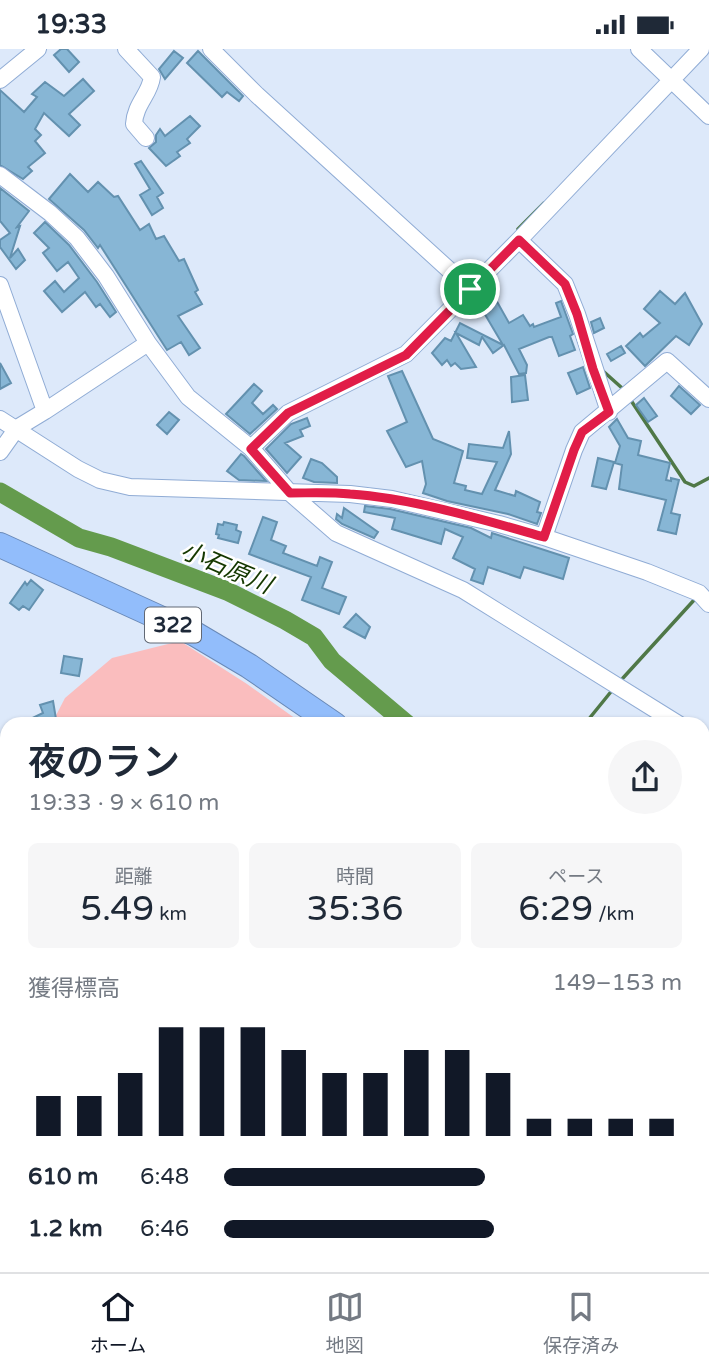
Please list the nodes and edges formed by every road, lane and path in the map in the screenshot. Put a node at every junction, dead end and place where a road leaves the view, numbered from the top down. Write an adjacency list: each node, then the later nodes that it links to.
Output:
1 (38, 49): 6 (street)
2 (126, 49): 9 (street)
3 (211, 49): 13 (street)
4 (639, 49): 7 (street)
5 (701, 49): 7 (street)
6 (0, 80)
7 (671, 80): 8 (street); 11 (street)
8 (709, 116)
9 (146, 138)
10 (0, 175): 14 (street)
11 (519, 240): 13 (street); 17 (street)
12 (0, 285): 16 (street)
13 (470, 289): 20 (street)
14 (148, 343): 16 (street); 20 (street)
15 (709, 399): 17 (street)
16 (45, 411): 19 (street)
17 (609, 412): 23 (street)
18 (0, 419): 19 (street)
19 (17, 428): 21 (street); 22 (street)
20 (251, 449): 22 (street)
21 (1, 450)
22 (290, 493): 23 (street); 27 (street)
23 (544, 537): 25 (street)
24 (0, 545): 26 (highway, 322)
25 (709, 604)
26 (323, 717)
27 (667, 717)

